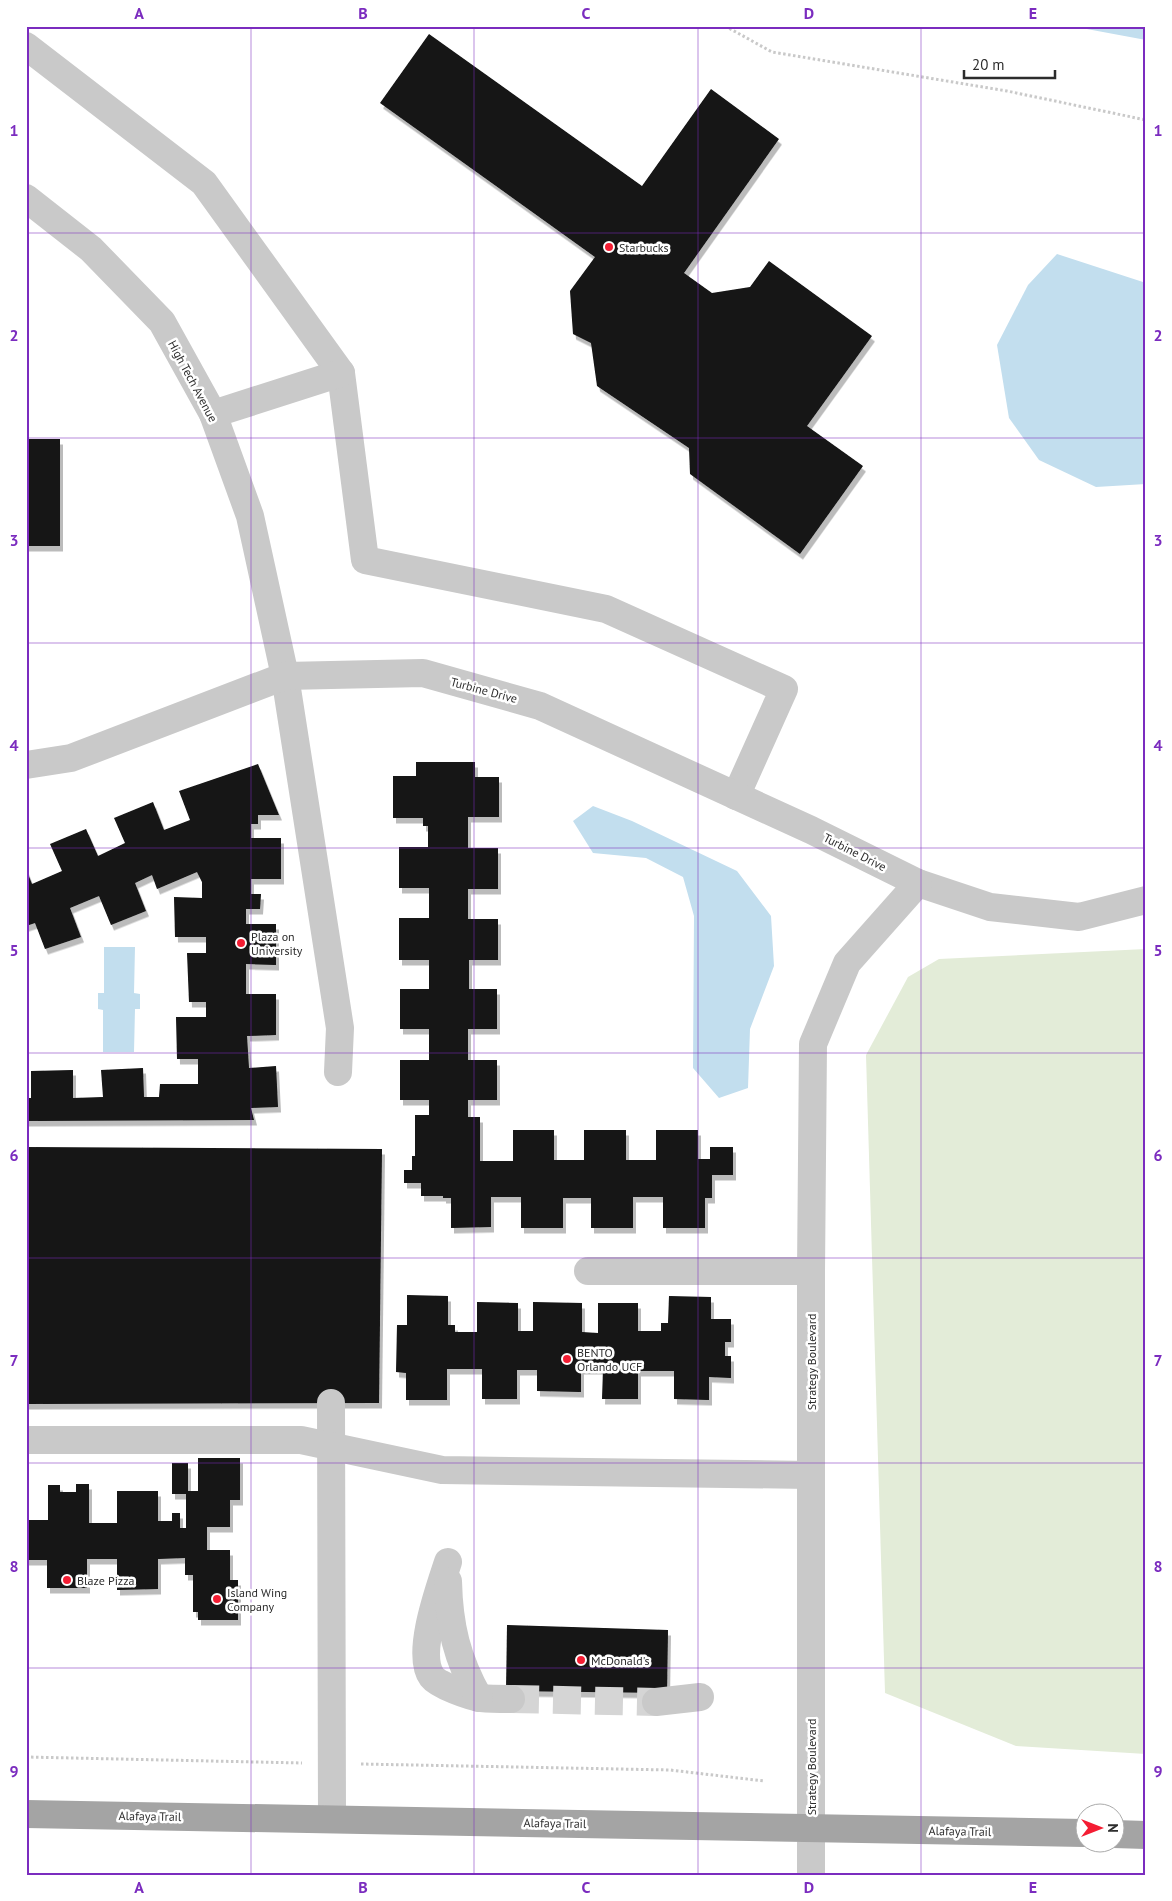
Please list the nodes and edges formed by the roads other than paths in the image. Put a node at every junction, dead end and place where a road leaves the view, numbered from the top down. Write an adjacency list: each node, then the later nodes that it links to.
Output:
1 (26, 46): 3 (street)
2 (26, 198): 4 (street, High Tech Avenue)
3 (341, 373): 4 (street); 7 (street)
4 (213, 414): 5 (street, High Tech Avenue)
5 (285, 676): 6 (street, Turbine Drive); 7 (street, Turbine Drive); 10 (street, High Tech Avenue)
6 (26, 765)
7 (736, 796): 8 (street, Turbine Drive)
8 (918, 884): 9 (street, Turbine Drive); 12 (street, Strategy Boulevard)
9 (1146, 900)
10 (338, 1072)
11 (588, 1271): 12 (street)
12 (811, 1271): 16 (street, Strategy Boulevard)
13 (331, 1403): 15 (street)
14 (26, 1440): 15 (street)
15 (332, 1448): 16 (street); 22 (street)
16 (810, 1475): 23 (street, Strategy Boulevard)
17 (448, 1562): 19 (street)
18 (700, 1697): 20 (street)
19 (511, 1699)
20 (656, 1702)
21 (26, 1814): 22 (main road, Alafaya Trail)
22 (332, 1819): 23 (main road, Alafaya Trail)
23 (812, 1828): 24 (main road, Alafaya Trail); 27 (street, Strategy Boulevard)
24 (1074, 1834)
25 (1124, 1834): 26 (main road)
26 (1146, 1834)
27 (811, 1875)

